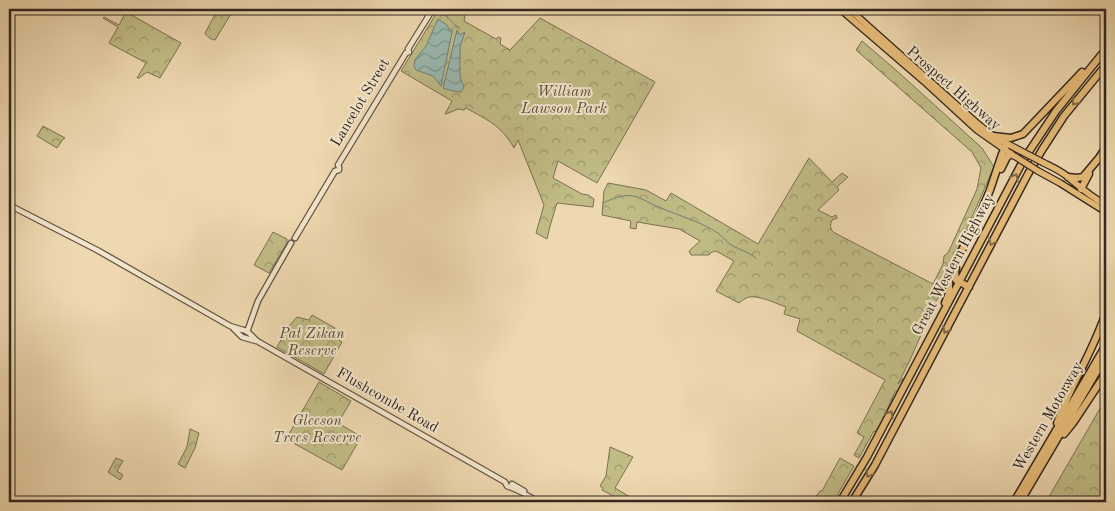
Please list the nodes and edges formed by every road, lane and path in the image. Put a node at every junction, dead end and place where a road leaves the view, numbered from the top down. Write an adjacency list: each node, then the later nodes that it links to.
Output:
1 (433, 9): 22 (street, Lancelot Street)
2 (840, 9): 7 (main road, Prospect Highway)
3 (849, 9): 6 (main road, Prospect Highway)
4 (1106, 48): 6 (highway); 17 (highway, Great Western Highway, one-way to 4)
5 (1105, 67): 20 (highway, Great Western Highway, one-way to 20)
6 (993, 136): 7 (main road, Prospect Highway)
7 (1006, 146): 10 (main road, Prospect Highway); 11 (main road, Prospect Highway, bridge); 18 (highway)
8 (1106, 147): 11 (highway)
9 (1106, 151): 12 (highway)
10 (1013, 155): 15 (main road, Prospect Highway, bridge); 16 (highway)
11 (1068, 177): 12 (main road, Prospect Highway)
12 (1081, 189): 14 (main road, Prospect Highway)
13 (9, 205): 22 (street, Flushcombe Road)
14 (1106, 205)
15 (1106, 212)
16 (959, 263): 17 (highway); 19 (highway)
17 (964, 273): 19 (highway, Great Western Highway)
18 (950, 277): 19 (highway); 23 (highway)
19 (959, 284): 20 (highway); 23 (highway, Great Western Highway)
20 (968, 289): 33 (highway, Great Western Highway, one-way to 33)
21 (1106, 312): 27 (highway)
22 (244, 333): 29 (street, Flushcombe Road)
23 (927, 343): 32 (highway, Great Western Highway, one-way to 23)
24 (1106, 345): 27 (highway, Western Motorway)
25 (1106, 356): 28 (highway, Western Motorway)
26 (1106, 373): 28 (highway)
27 (1053, 436): 34 (highway, Western Motorway)
28 (1055, 444): 35 (highway, Western Motorway)
29 (511, 485): 30 (street); 31 (street)
30 (538, 502)
31 (543, 502)
32 (840, 502)
33 (852, 502)
34 (1014, 502)
35 (1020, 502)

